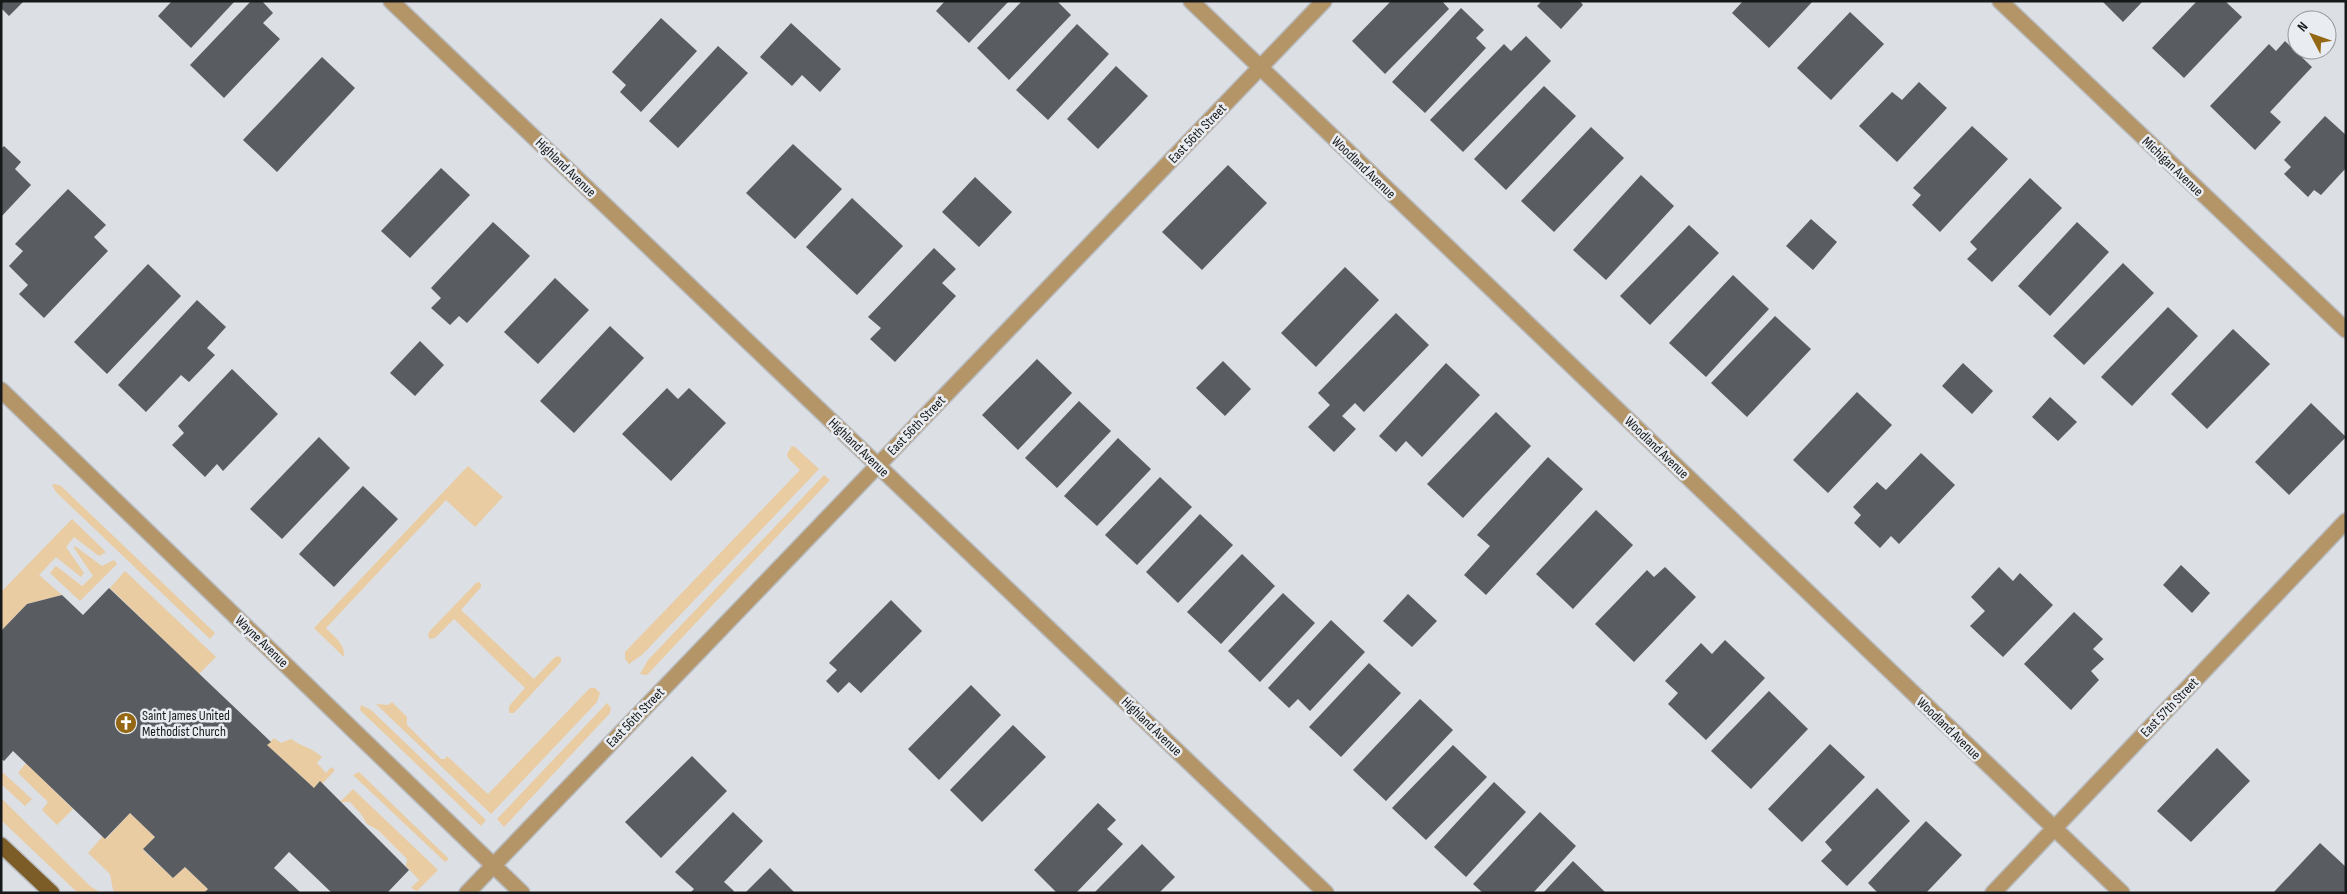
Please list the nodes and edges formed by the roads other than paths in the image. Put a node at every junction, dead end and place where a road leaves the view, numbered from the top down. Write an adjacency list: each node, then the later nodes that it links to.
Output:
1 (391, 1): 8 (street, Highland Avenue)
2 (1192, 1): 5 (street, Woodland Avenue)
3 (1324, 1): 5 (street, East 56th Street)
4 (2000, 1): 6 (street, Michigan Avenue)
5 (1260, 67): 8 (street, East 56th Street); 10 (street, Woodland Avenue)
6 (2346, 330)
7 (1, 390): 12 (street, Wayne Avenue)
8 (878, 465): 12 (street, East 56th Street); 16 (street, Highland Avenue)
9 (2346, 522): 10 (street, East 57th Street)
10 (2054, 828): 17 (street, East 57th Street); 18 (street, Woodland Avenue)
11 (1, 845): 13 (main road)
12 (493, 865): 14 (street, East 56th Street); 15 (street, Wayne Avenue)
13 (52, 893)
14 (467, 893)
15 (522, 893)
16 (1326, 893)
17 (1993, 893)
18 (2122, 893)

